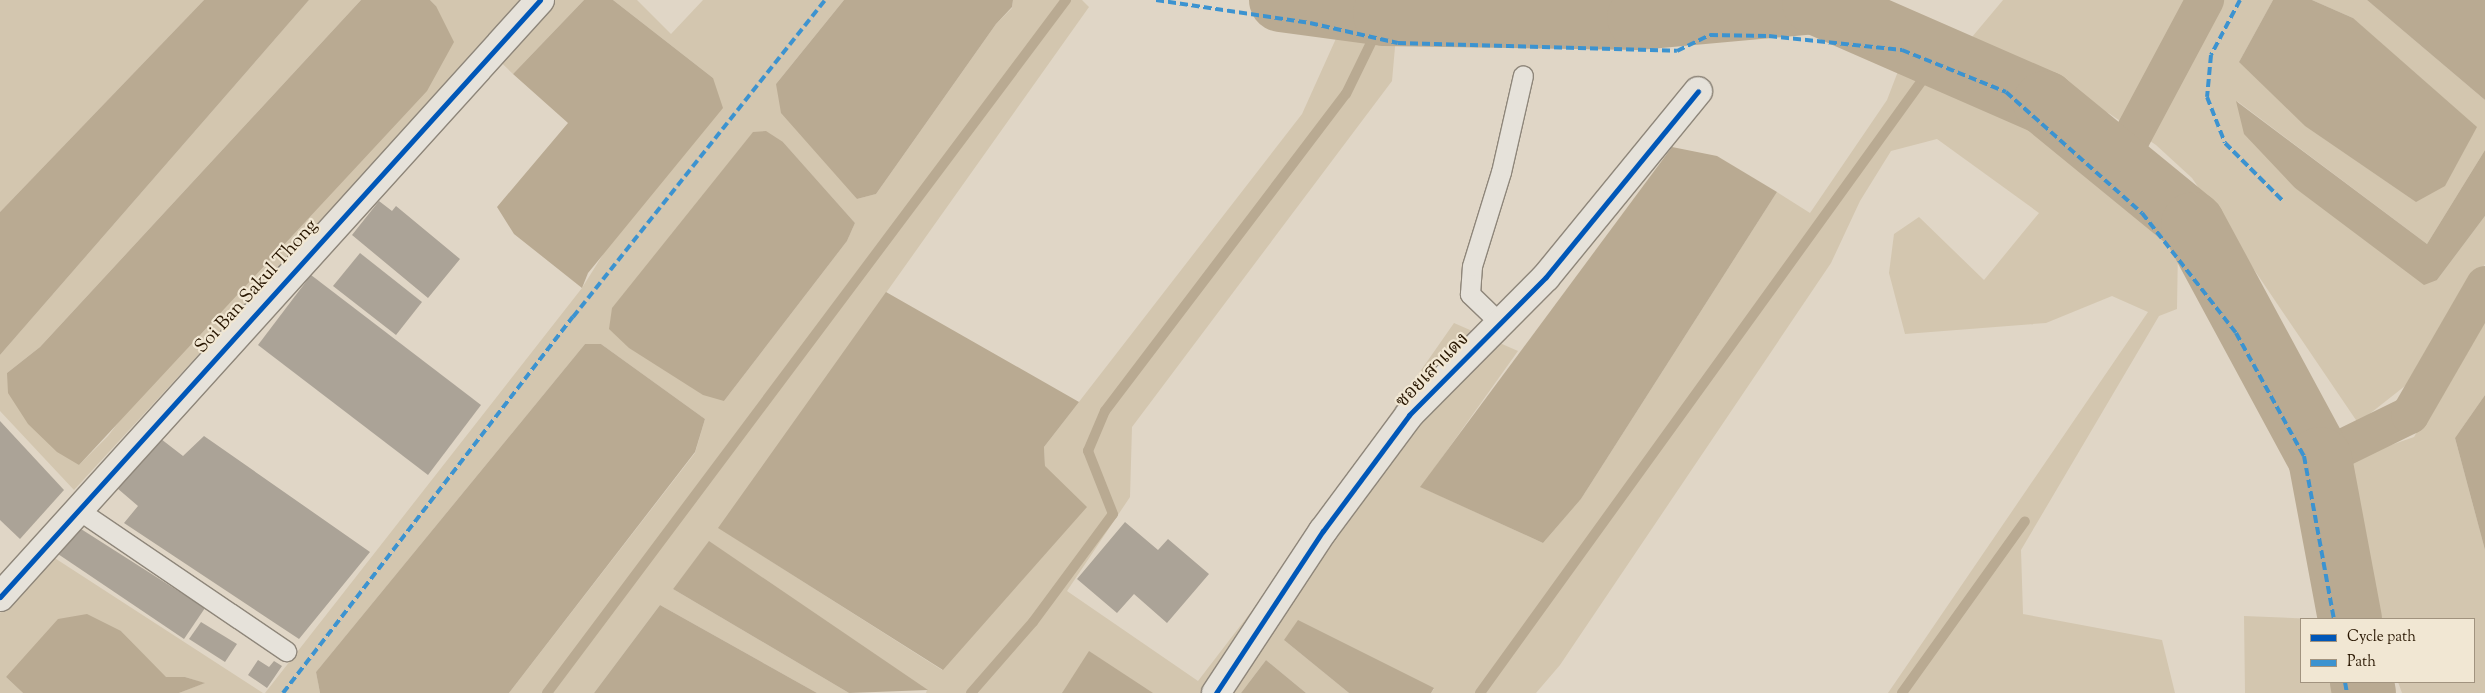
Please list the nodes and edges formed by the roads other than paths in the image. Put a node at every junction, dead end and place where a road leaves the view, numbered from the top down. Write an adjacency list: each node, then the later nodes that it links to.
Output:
1 (540, 0): 5 (street, Soi Ban Sakul Thong)
2 (1524, 75): 4 (lane)
3 (1698, 91): 4 (street, ซอยเสาแดง)
4 (1500, 323): 8 (street, ซอยเสาแดง)
5 (77, 509): 6 (street, Soi Ban Sakul Thong); 7 (lane)
6 (0, 597)
7 (286, 651)
8 (1216, 693)

